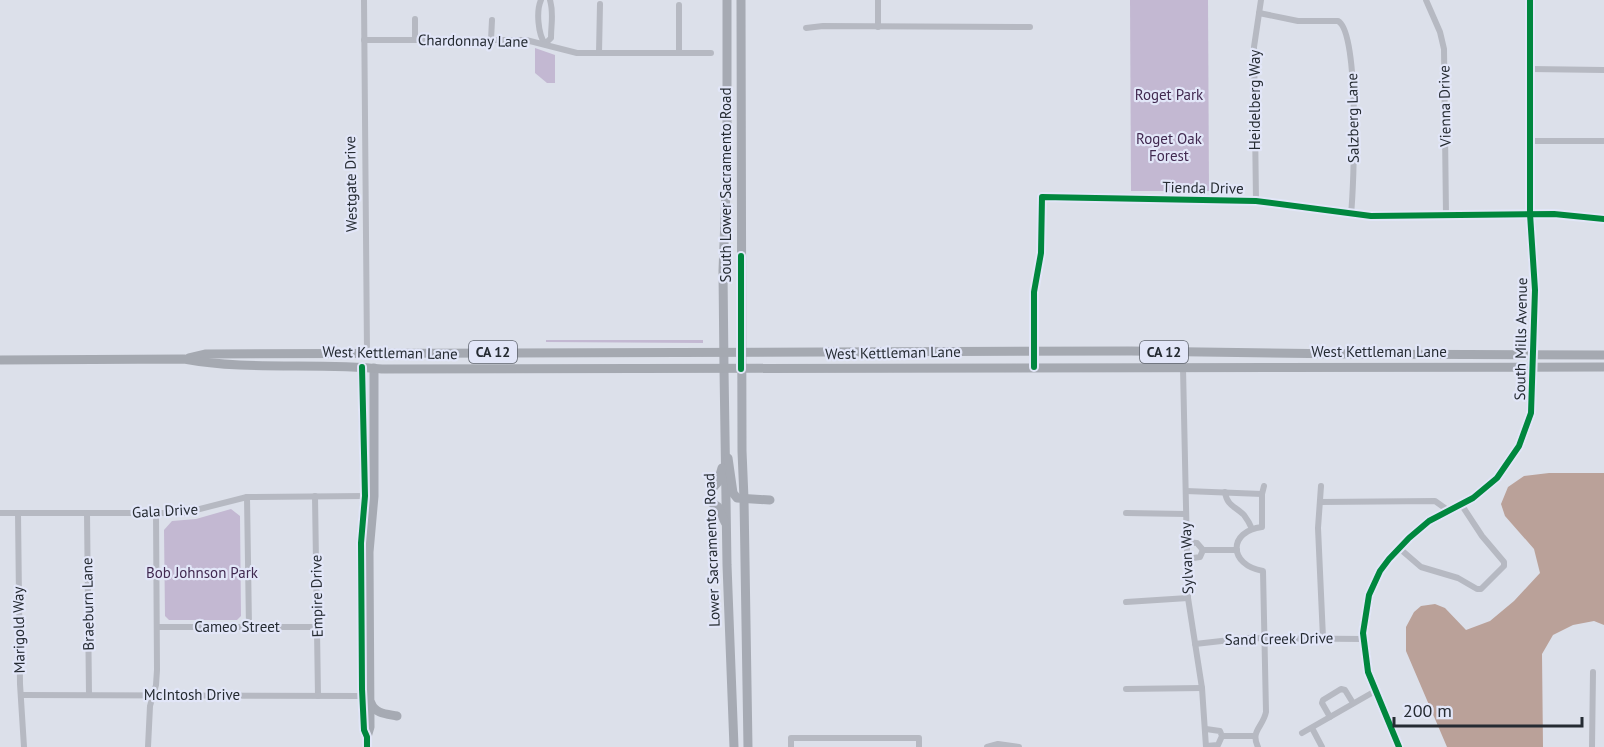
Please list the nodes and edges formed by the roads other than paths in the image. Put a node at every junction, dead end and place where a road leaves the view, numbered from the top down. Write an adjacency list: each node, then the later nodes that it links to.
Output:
1 (364, 0): 21 (street, Westgate Drive)
2 (541, 0): 16 (street)
3 (550, 0): 17 (street)
4 (727, 0): 38 (main road, South Lower Sacramento Road)
5 (735, 0): 12 (main road)
6 (878, 0): 18 (street)
7 (1261, 0): 13 (street, Heidelberg Way)
8 (1425, 0): 35 (street, Vienna Drive)
9 (1530, 0): 28 (main road, South Mills Avenue)
10 (600, 4): 25 (street)
11 (679, 5): 26 (street)
12 (741, 5): 39 (main road, South Lower Sacramento Road)
13 (1259, 13): 32 (street, Heidelberg Way); 33 (street, Salzberg Lane)
14 (415, 19): 22 (street)
15 (492, 20): 23 (street)
16 (540, 20): 17 (street); 24 (street)
17 (551, 20): 24 (street)
18 (878, 27): 19 (street); 20 (street)
19 (1030, 27)
20 (806, 28)
21 (364, 40): 22 (street, Chardonnay Lane); 40 (street, Westgate Drive)
22 (415, 40): 23 (street, Chardonnay Lane)
23 (492, 40): 24 (street, Chardonnay Lane)
24 (545, 44): 25 (street, Chardonnay Lane)
25 (599, 53): 26 (street, Chardonnay Lane)
26 (679, 53): 27 (street, Chardonnay Lane)
27 (711, 53)
28 (1530, 69): 29 (street); 30 (main road, South Mills Avenue)
29 (1604, 70)
30 (1531, 141): 31 (street); 34 (main road, South Mills Avenue)
31 (1604, 141)
32 (1256, 201): 33 (street, Tienda Drive); 37 (street, Tienda Drive)
33 (1351, 214): 35 (street, Tienda Drive)
34 (1530, 214): 35 (street, Tienda Drive); 36 (street, Tienda Drive); 41 (main road, South Mills Avenue)
35 (1446, 215)
36 (1604, 219)
37 (1033, 351): 39 (main road, West Kettleman Lane / CA 12); 41 (main road, West Kettleman Lane / CA 12); 45 (street, Tienda Drive)
38 (723, 352): 39 (main road, West Kettleman Lane / CA 12); 40 (main road, West Kettleman Lane / CA 12); 50 (main road, Lower Sacramento Road)
39 (741, 352): 51 (main road, South Lower Sacramento Road)
40 (367, 353): 43 (main road, West Kettleman Lane / CA 12); 48 (main road, Westgate Drive)
41 (1534, 354): 42 (main road, West Kettleman Lane / CA 12); 46 (main road, South Mills Avenue)
42 (1604, 355)
43 (184, 359): 44 (main road, West Kettleman Lane / CA 12); 48 (main road, West Kettleman Lane / CA 12)
44 (0, 360)
45 (1034, 367): 49 (main road, West Kettleman Lane / CA 12); 51 (main road, West Kettleman Lane / CA 12)
46 (1533, 367): 47 (main road, West Kettleman Lane / CA 12); 49 (main road, West Kettleman Lane / CA 12); 66 (main road, South Mills Avenue)
47 (1604, 367)
48 (368, 368): 50 (main road, West Kettleman Lane / CA 12); 60 (main road, Westgate Drive)
49 (1183, 368): 56 (street, Sylvan Way)
50 (724, 369): 51 (main road, West Kettleman Lane / CA 12); 52 (main road, Lower Sacramento Road)
51 (741, 369): 62 (main road, Lower Sacramento Road)
52 (725, 450): 55 (main road); 62 (main road); 75 (main road, Lower Sacramento Road)
53 (1264, 486): 58 (street)
54 (1321, 486): 65 (street)
55 (711, 490)
56 (1186, 491): 57 (street); 73 (street, Sylvan Way)
57 (1225, 492): 58 (street); 74 (street)
58 (1262, 494): 74 (street)
59 (315, 496): 60 (street, Gala Drive); 61 (street, Gala Drive); 87 (street, Empire Drive)
60 (369, 496): 100 (main road, Westgate Drive)
61 (246, 498): 71 (street, Gala Drive); 86 (street)
62 (744, 499): 63 (main road); 114 (main road, Lower Sacramento Road)
63 (770, 500)
64 (711, 502): 75 (main road)
65 (1320, 502): 67 (street); 89 (street)
66 (1461, 504): 67 (main road, South Mills Avenue); 77 (street)
67 (1449, 511): 77 (main road, South Mills Avenue)
68 (0, 513): 69 (street, Gala Drive)
69 (18, 513): 70 (street, Gala Drive); 96 (street, Marigold Way)
70 (87, 513): 71 (street, Gala Drive); 97 (street, Braeburn Lane)
71 (156, 513): 85 (street)
72 (1126, 513): 73 (street)
73 (1186, 514): 76 (street, Sylvan Way)
74 (1252, 529): 79 (street)
75 (726, 532): 82 (main road, Lower Sacramento Road)
76 (1186, 542): 78 (street); 80 (street, Sylvan Way)
77 (1399, 548): 90 (main road, South Mills Avenue)
78 (1203, 550): 79 (street); 80 (street)
79 (1237, 550): 88 (street)
80 (1187, 559): 83 (street, Sylvan Way)
81 (717, 578): 82 (main road)
82 (728, 578): 113 (main road, Lower Sacramento Road)
83 (1188, 598): 84 (street); 91 (street, Sylvan Way)
84 (1126, 602)
85 (158, 627): 86 (street, Cameo Street); 98 (street)
86 (249, 627): 87 (street, Cameo Street)
87 (317, 627): 99 (street, Empire Drive)
88 (1264, 638): 89 (street, Sand Creek Drive); 91 (street, Sand Creek Drive); 108 (street)
89 (1323, 638): 90 (street, Sand Creek Drive)
90 (1363, 639): 95 (main road, South Mills Avenue)
91 (1195, 644): 93 (street, Sylvan Way)
92 (1593, 672): 124 (street)
93 (1202, 688): 94 (street); 105 (street, Sylvan Way)
94 (1126, 689)
95 (1377, 690): 101 (street); 123 (main road, South Mills Avenue)
96 (21, 695): 97 (street, McIntosh Drive); 111 (street, Marigold Way)
97 (89, 695): 98 (street, McIntosh Drive)
98 (153, 695): 99 (street, McIntosh Drive); 112 (street)
99 (318, 696): 100 (street, McIntosh Drive)
100 (366, 697): 103 (main road); 103 (main road); 110 (main road)
101 (1353, 703): 102 (street); 102 (street)
102 (1330, 717): 104 (street)
103 (370, 727): 110 (main road)
104 (1312, 728): 106 (street); 122 (street)
105 (1206, 729): 107 (street); 120 (street, Sylvan Way)
106 (1302, 733)
107 (1222, 736): 108 (street); 120 (street)
108 (1255, 736): 121 (street)
109 (855, 738): 115 (street); 116 (street); 117 (street)
110 (367, 742)
111 (24, 747)
112 (148, 747)
113 (734, 747)
114 (748, 747)
115 (791, 747)
116 (855, 747)
117 (919, 747)
118 (987, 747): 119 (street)
119 (1019, 747)
120 (1206, 747)
121 (1258, 747)
122 (1322, 747)
123 (1399, 747)
124 (1592, 747)

